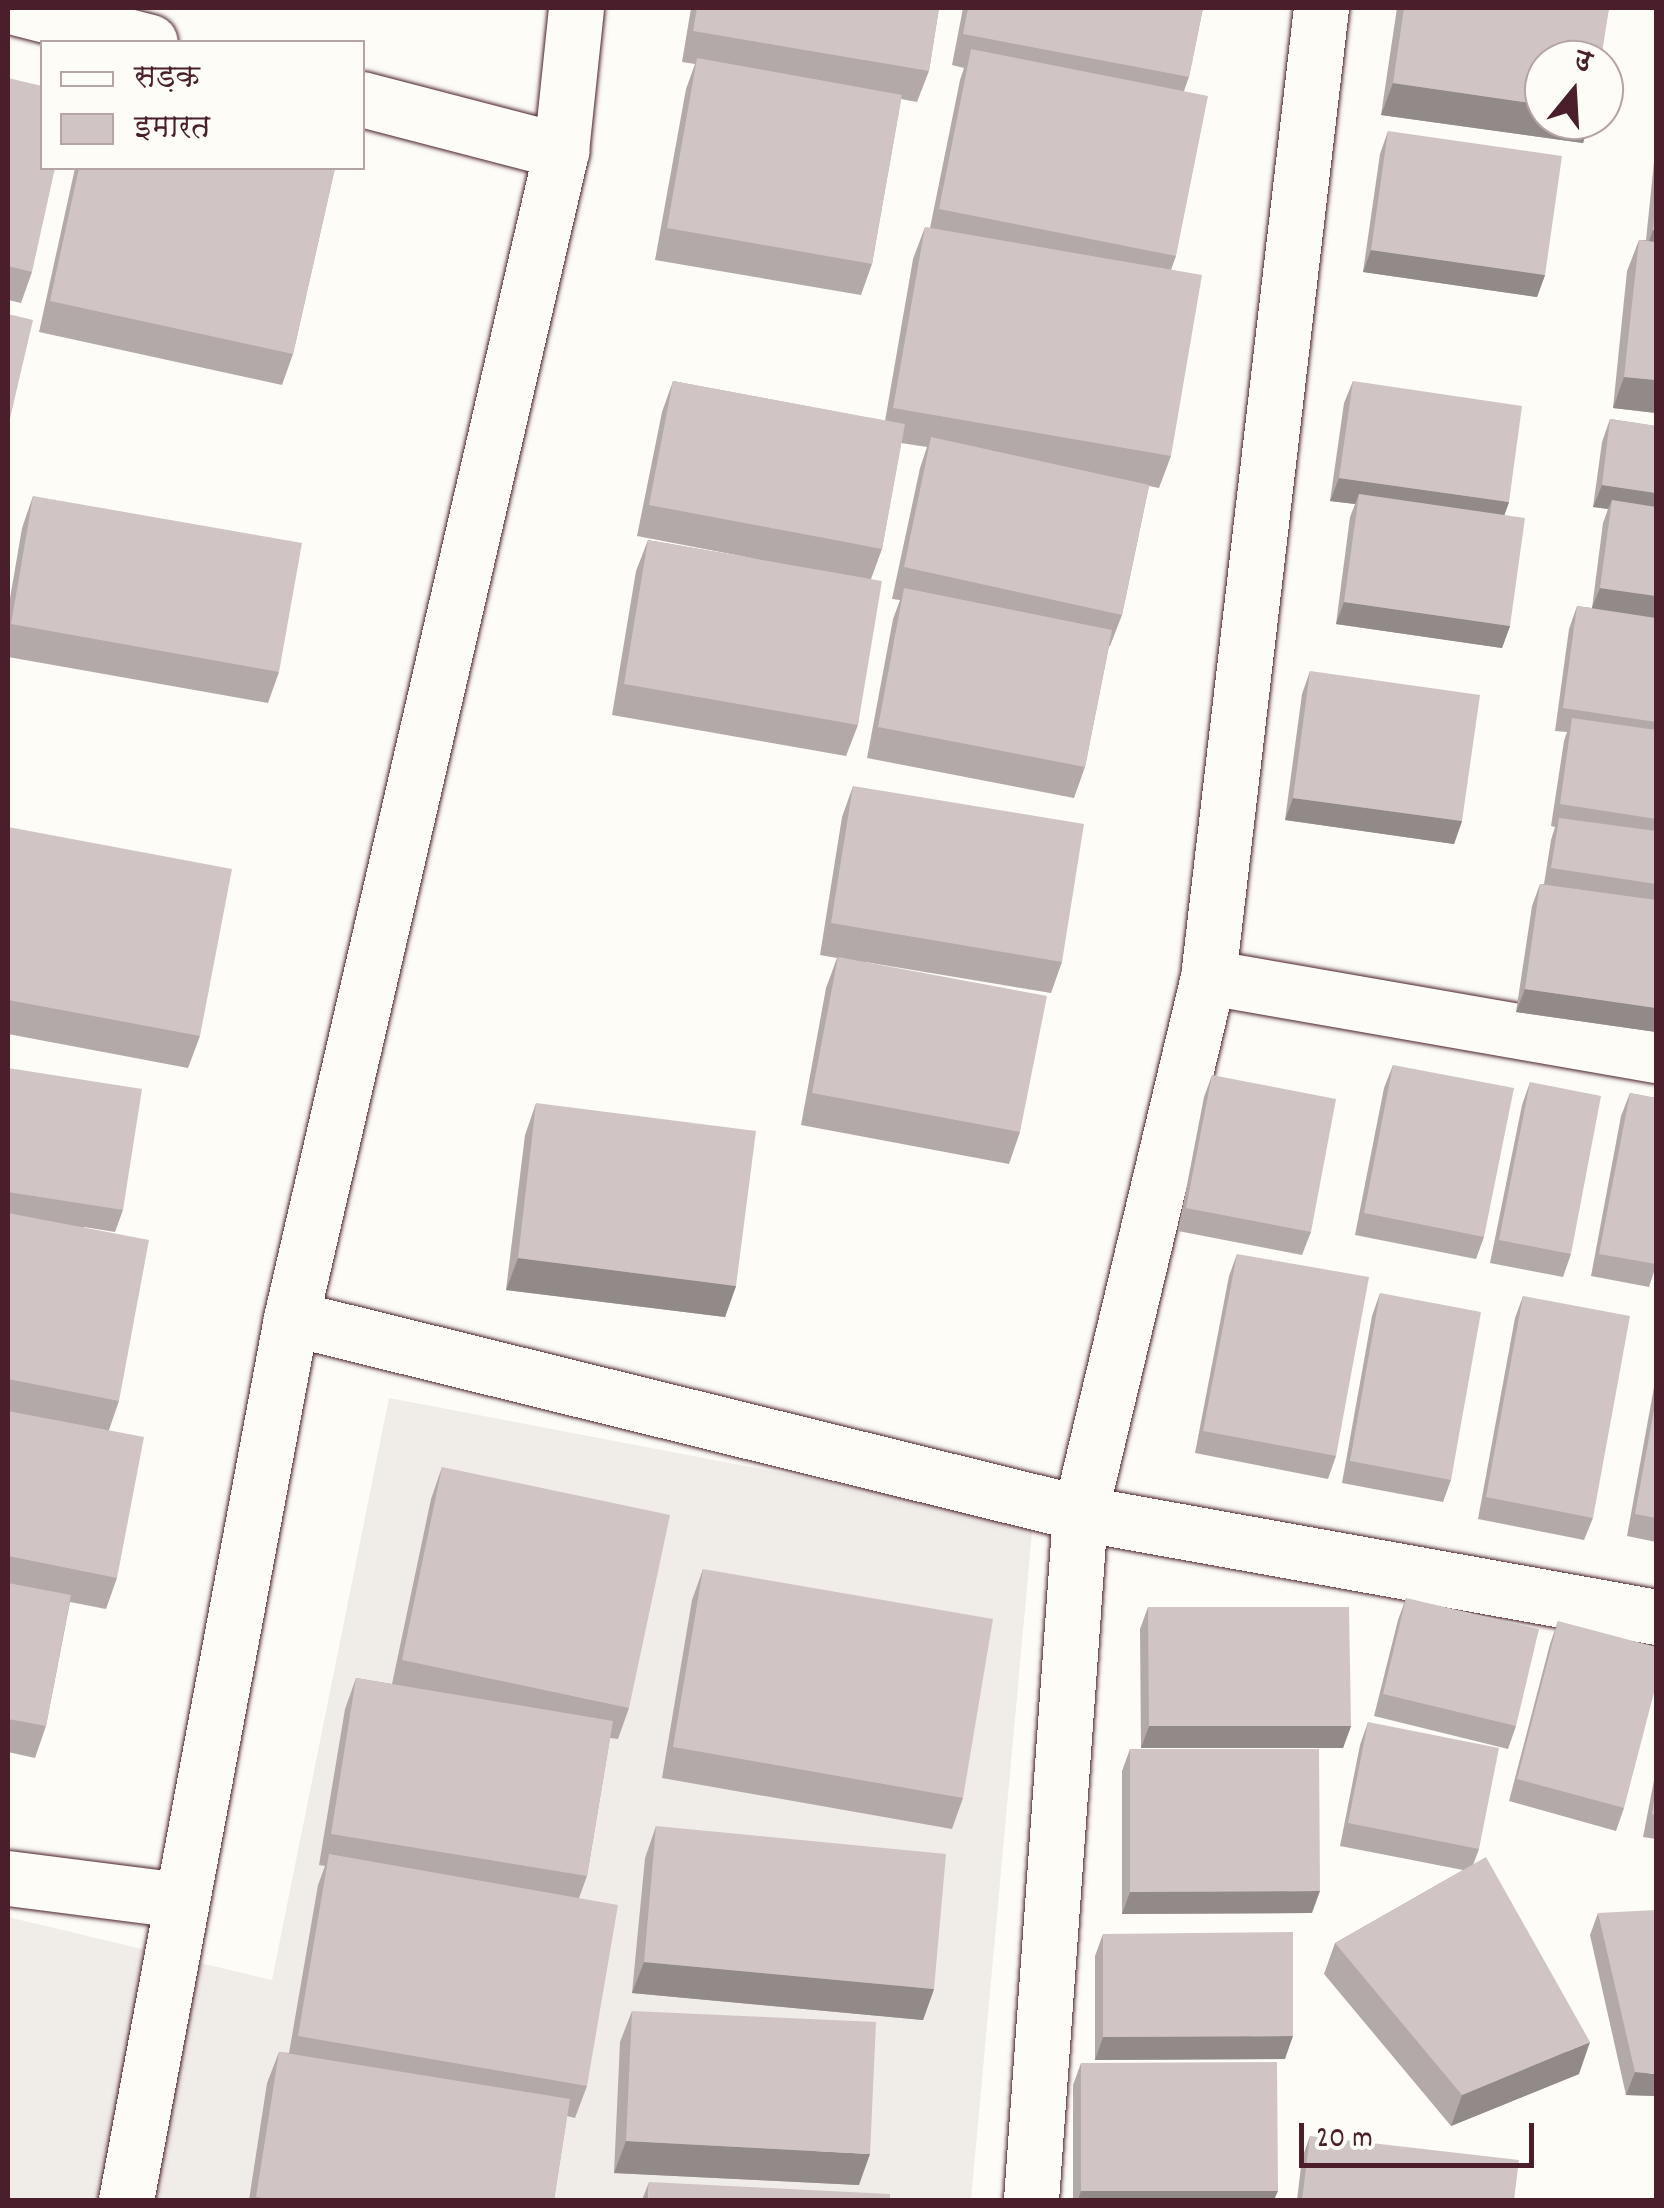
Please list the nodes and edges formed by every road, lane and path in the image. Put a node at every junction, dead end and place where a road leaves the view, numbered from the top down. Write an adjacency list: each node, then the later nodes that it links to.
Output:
1 (18, 8): 4 (street)
2 (576, 8): 6 (street)
3 (1320, 8): 7 (street)
4 (142, 40)
5 (365, 99): 6 (street)
6 (561, 151): 9 (street)
7 (1208, 977): 8 (street); 10 (street)
8 (1656, 1055)
9 (291, 1318): 10 (street); 13 (street)
10 (1080, 1513): 11 (street); 15 (street)
11 (1656, 1617)
12 (8, 1878): 13 (street)
13 (179, 1900): 14 (street)
14 (126, 2200)
15 (1031, 2200)

